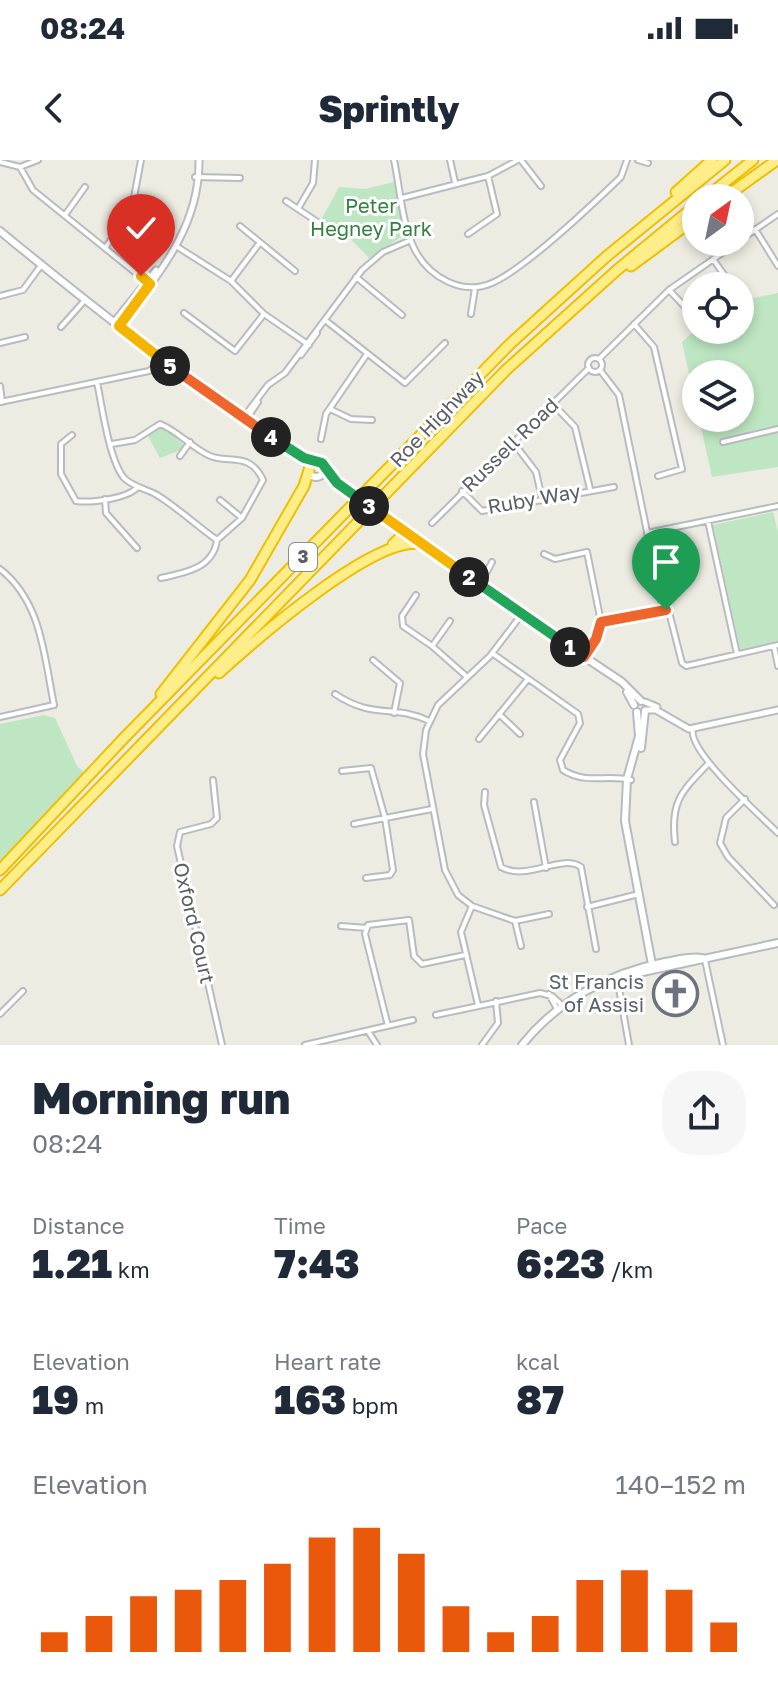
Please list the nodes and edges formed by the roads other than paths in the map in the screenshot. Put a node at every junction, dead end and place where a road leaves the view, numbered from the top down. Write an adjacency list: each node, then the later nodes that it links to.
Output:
1 (38, 160): 16 (street)
2 (141, 160): 40 (street)
3 (197, 160): 18 (street)
4 (315, 160): 27 (street)
5 (394, 160): 25 (street)
6 (450, 160): 20 (street)
7 (519, 160): 17 (street); 23 (street)
8 (627, 160): 50 (street)
9 (638, 160): 15 (street)
10 (712, 160): 54 (highway)
11 (725, 160): 54 (highway, Roe Highway / 3)
12 (753, 160): 21 (highway)
13 (777, 160): 22 (highway)
14 (0, 162): 16 (street)
15 (648, 163)
16 (20, 167): 29 (street)
17 (488, 176): 20 (street); 35 (street)
18 (197, 177): 19 (street); 39 (street)
19 (240, 178)
20 (455, 182): 25 (street)
21 (723, 184)
22 (744, 184)
23 (541, 186)
24 (85, 187): 29 (street)
25 (402, 198): 37 (street)
26 (286, 201): 27 (street)
27 (299, 207): 32 (street)
28 (778, 214): 34 (street, Russell Road)
29 (65, 215): 40 (street)
30 (682, 217): 72 (highway, Roe Highway / 3)
31 (240, 226): 38 (street)
32 (328, 229)
33 (682, 229): 72 (highway)
34 (755, 229): 43 (street)
35 (468, 234)
36 (1, 235): 44 (main road)
37 (411, 240): 47 (street); 50 (street)
38 (259, 244): 45 (street); 48 (street)
39 (176, 245): 48 (street); 49 (street)
40 (106, 247): 49 (street)
41 (717, 256): 42 (street, Russell Road)
42 (713, 259): 46 (street); 51 (street, Russell Road)
43 (778, 266)
44 (42, 267): 52 (street); 53 (main road)
45 (295, 271)
46 (722, 272)
47 (356, 277): 59 (street); 60 (street)
48 (231, 281): 57 (street)
49 (150, 282): 61 (street)
50 (475, 288): 58 (street)
51 (669, 290): 55 (street); 62 (street, Russell Road)
52 (0, 296)
53 (85, 300): 61 (main road); 63 (street)
54 (552, 304): 143 (highway, Roe Highway / 3)
55 (682, 304)
56 (184, 313): 57 (street)
57 (264, 314): 67 (street)
58 (471, 314)
59 (402, 315)
60 (325, 320): 67 (street); 68 (street)
61 (117, 324): 69 (main road)
62 (634, 324): 70 (street, Russell Road); 92 (street)
63 (61, 327)
64 (25, 337): 65 (street)
65 (0, 343)
66 (445, 343): 68 (street)
67 (308, 344): 79 (street)
68 (367, 354): 78 (street)
69 (160, 359): 74 (street); 79 (main road)
70 (599, 359): 71 (street, Russell Road); 73 (street)
71 (589, 368): 73 (street); 77 (street, Russell Road)
72 (506, 370): 133 (highway, Roe Highway / 3)
73 (600, 370): 107 (street)
74 (97, 382): 76 (street); 88 (street)
75 (0, 386): 76 (street)
76 (1, 402)
77 (552, 403): 86 (street, Russell Road); 96 (street)
78 (330, 409): 80 (street); 83 (street)
79 (245, 419): 85 (main road)
80 (372, 420)
81 (778, 429): 87 (street)
82 (72, 435): 98 (street)
83 (321, 439)
84 (190, 442): 88 (street); 89 (street); 103 (street)
85 (279, 442): 90 (main road); 91 (main road)
86 (513, 442): 97 (street, Russell Road); 99 (street)
87 (723, 442)
88 (112, 444): 94 (street)
89 (180, 456)
90 (320, 463): 91 (main road); 91 (main road); 93 (main road)
91 (311, 472): 93 (main road); 143 (highway)
92 (658, 476)
93 (337, 483): 106 (main road, bridge)
94 (138, 487): 98 (street); 108 (street)
95 (614, 487): 96 (street, Ruby Way)
96 (590, 489): 99 (street, Ruby Way)
97 (462, 491): 99 (street, Ruby Way); 105 (street, Russell Road)
98 (105, 499): 110 (street)
99 (542, 499)
100 (220, 500): 103 (street)
101 (777, 507): 102 (street); 104 (street)
102 (778, 516)
103 (242, 518): 108 (street)
104 (708, 521): 107 (street); 125 (street)
105 (432, 523)
106 (398, 526): 109 (main road); 111 (highway)
107 (647, 533): 118 (street)
108 (217, 540): 115 (street)
109 (422, 544): 111 (highway); 116 (main road)
110 (137, 548)
111 (386, 551): 133 (highway)
112 (544, 554): 121 (street)
113 (492, 562): 116 (street)
114 (0, 569): 139 (street)
115 (161, 578)
116 (480, 585): 119 (main road)
117 (416, 595): 123 (street)
118 (663, 610): 121 (street); 125 (street)
119 (520, 613): 124 (street); 126 (main road)
120 (450, 621): 123 (street)
121 (601, 622): 126 (street)
122 (776, 645): 125 (street); 129 (street)
123 (432, 646): 130 (street)
124 (492, 653): 130 (street); 131 (street)
125 (737, 654)
126 (584, 657): 128 (main road)
127 (373, 660): 137 (street)
128 (597, 666): 134 (main road); 135 (main road)
129 (778, 666)
130 (466, 676): 140 (street)
131 (528, 679): 138 (street); 148 (street)
132 (335, 694): 137 (street)
133 (179, 706): 160 (highway, Roe Highway / 3)
134 (644, 706): 135 (main road); 135 (main road); 141 (street); 148 (main road)
135 (635, 709): 148 (main road)
136 (778, 710): 141 (street)
137 (394, 713): 140 (street)
138 (499, 714): 142 (street); 144 (street)
139 (0, 717)
140 (429, 721): 152 (street)
141 (693, 729): 145 (street)
142 (520, 734)
143 (125, 737): 158 (highway, Roe Highway / 3)
144 (479, 739)
145 (709, 763): 150 (street); 156 (street)
146 (342, 771): 153 (street)
147 (213, 780): 185 (street, Oxford Court)
148 (629, 780): 161 (main road)
149 (485, 792): 157 (street)
150 (745, 799): 155 (street); 162 (street)
151 (534, 802): 157 (street)
152 (432, 809): 153 (street); 163 (street)
153 (385, 818): 154 (street); 159 (street)
154 (354, 824)
155 (778, 833)
156 (675, 842)
157 (546, 868): 164 (street)
158 (0, 870)
159 (366, 878)
160 (0, 890)
161 (639, 897): 164 (street); 174 (main road)
162 (774, 905)
163 (472, 906): 166 (street); 172 (street)
164 (587, 907): 171 (street)
165 (549, 914): 166 (street)
166 (515, 921): 170 (street)
167 (341, 926): 168 (street)
168 (367, 928): 172 (street); 183 (street)
169 (778, 943): 173 (main road)
170 (521, 946)
171 (596, 949)
172 (465, 955): 178 (street)
173 (703, 958): 174 (main road); 191 (street)
174 (654, 967): 175 (main road)
175 (619, 977): 179 (main road); 190 (street)
176 (23, 991): 180 (street)
177 (496, 1001): 178 (street); 179 (street); 188 (street)
178 (478, 1005): 181 (street)
179 (559, 1007): 189 (main road)
180 (0, 1014)
181 (436, 1015)
182 (413, 1020): 183 (street)
183 (388, 1026): 184 (street)
184 (368, 1031): 186 (street); 187 (street)
185 (222, 1045)
186 (305, 1045)
187 (377, 1045)
188 (482, 1045)
189 (522, 1045)
190 (629, 1045)
191 (723, 1045)

